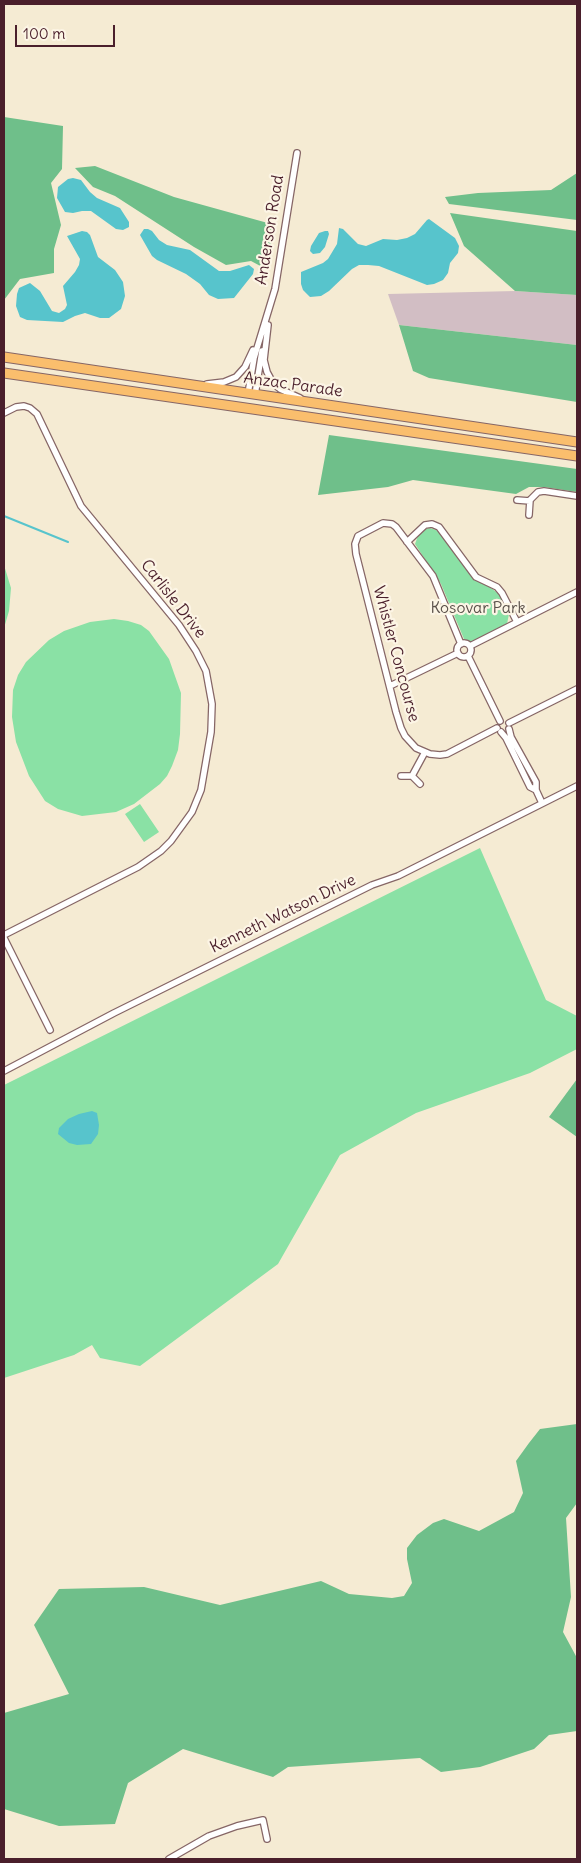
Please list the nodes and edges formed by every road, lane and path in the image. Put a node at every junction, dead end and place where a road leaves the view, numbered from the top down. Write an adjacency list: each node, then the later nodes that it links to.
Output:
1 (296, 153): 2 (street, Anderson Road)
2 (269, 314): 5 (street, Anderson Road); 6 (street, Anderson Road); 7 (street, Anderson Road)
3 (4, 358): 5 (main road, Anzac Parade)
4 (4, 373): 8 (main road, Anzac Parade)
5 (193, 385): 6 (main road, Anzac Parade)
6 (251, 394): 7 (main road, Anzac Parade); 8 (main road)
7 (313, 403): 10 (main road, Anzac Parade)
8 (250, 408): 11 (main road, Anzac Parade)
9 (4, 413): 35 (street, Carlisle Drive)
10 (577, 442)
11 (577, 456)
12 (577, 496): 14 (street)
13 (517, 500): 14 (street)
14 (530, 501): 15 (street)
15 (529, 515)
16 (408, 542): 18 (street); 19 (street); 23 (street, Whistler Concourse)
17 (577, 592): 18 (street)
18 (517, 622): 20 (street)
19 (461, 644): 20 (street); 21 (street)
20 (470, 646): 22 (street)
21 (458, 653): 22 (street); 23 (street)
22 (468, 656): 25 (street)
23 (390, 686): 28 (street, Whistler Concourse)
24 (577, 690): 26 (street)
25 (500, 721): 26 (street); 27 (street)
26 (509, 726): 27 (street); 33 (street)
27 (499, 730): 28 (street); 33 (street)
28 (425, 752): 30 (street)
29 (401, 776): 30 (street)
30 (412, 776): 31 (street)
31 (420, 784)
32 (577, 786): 34 (street, Kenneth Watson Drive)
33 (536, 790): 34 (street)
34 (542, 804): 37 (street, Kenneth Watson Drive)
35 (4, 936): 36 (street, Carlisle Drive)
36 (50, 1030)
37 (4, 1071)
38 (267, 1838): 39 (street)
39 (169, 1859)

